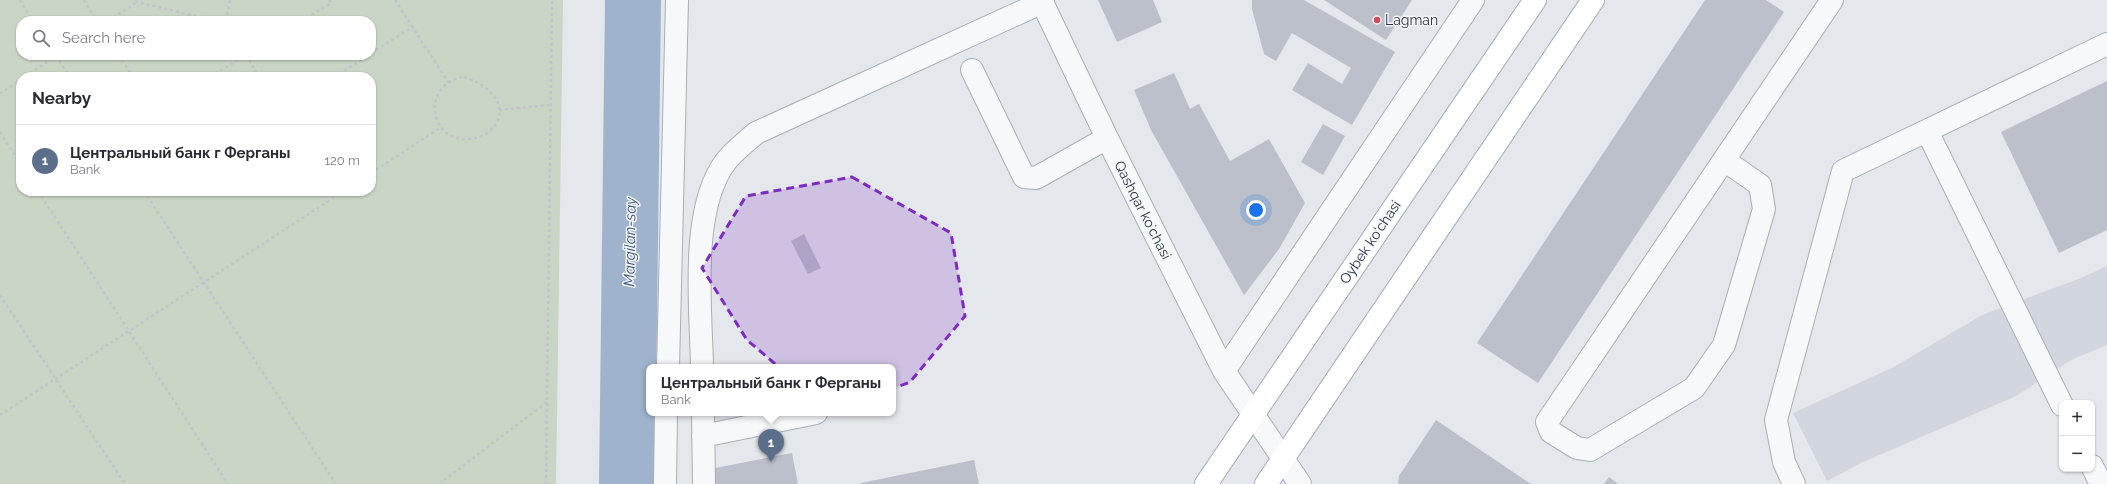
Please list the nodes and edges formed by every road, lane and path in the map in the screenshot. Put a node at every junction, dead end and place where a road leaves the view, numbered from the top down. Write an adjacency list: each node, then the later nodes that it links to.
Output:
1 (20, 0): 14 (path)
2 (84, 0): 15 (path)
3 (230, 0): 18 (path)
4 (329, 0): 19 (path)
5 (395, 0): 20 (path)
6 (552, 0): 39 (path)
7 (677, 0): 55 (street)
8 (1473, 0): 57 (street)
9 (1535, 0): 65 (main road, Oybek ko‘chasi)
10 (1593, 0): 67 (main road)
11 (1832, 0): 46 (street)
12 (137, 1): 16 (path); 17 (path)
13 (1042, 1): 44 (street, Qashqar koʻchasi); 56 (street)
14 (30, 16)
15 (94, 16)
16 (115, 16)
17 (197, 16)
18 (227, 16)
19 (310, 16)
20 (412, 27): 22 (path); 36 (path)
21 (2107, 44): 42 (street)
22 (376, 50)
23 (49, 60): 30 (path)
24 (59, 60): 31 (path)
25 (122, 60): 32 (path)
26 (238, 60): 33 (path)
27 (249, 60): 34 (path)
28 (361, 60): 35 (path)
29 (972, 70): 44 (street)
30 (32, 72)
31 (67, 72)
32 (130, 72)
33 (218, 72)
34 (256, 72)
35 (342, 72)
36 (448, 82): 40 (path); 41 (path)
37 (16, 83): 38 (path)
38 (0, 94)
39 (550, 105): 40 (path); 60 (path)
40 (499, 110): 41 (path)
41 (440, 128): 47 (path)
42 (1927, 131): 59 (street); 79 (street)
43 (0, 132): 45 (path)
44 (1107, 138): 57 (street, Qashqar koʻchasi)
45 (16, 157)
46 (1724, 160): 46 (street)
47 (376, 170)
48 (41, 196): 54 (path)
49 (147, 196): 52 (path)
50 (336, 196): 51 (path)
51 (333, 198): 52 (path)
52 (204, 282): 54 (path); 71 (path)
53 (0, 295): 58 (path)
54 (129, 331): 58 (path); 70 (path)
55 (668, 364)
56 (702, 364)
57 (1224, 371): 65 (street, Qashqar koʻchasi)
58 (55, 379): 61 (path); 69 (path)
59 (2060, 400)
60 (547, 402): 72 (path); 73 (path)
61 (0, 415)
62 (666, 416): 74 (street)
63 (703, 416): 66 (street)
64 (801, 416): 66 (street)
65 (1253, 416): 67 (street, Qashqar koʻchasi); 76 (main road, Oybek ko‘chasi)
66 (703, 436): 75 (street)
67 (1284, 459): 77 (main road); 78 (street, Qashqar koʻchasi)
68 (2095, 472): 80 (street)
69 (124, 484)
70 (228, 484)
71 (336, 484)
72 (440, 484)
73 (546, 484)
74 (665, 484)
75 (704, 484)
76 (1206, 484)
77 (1266, 484)
78 (1300, 484)
79 (1794, 484)
80 (2101, 484)

